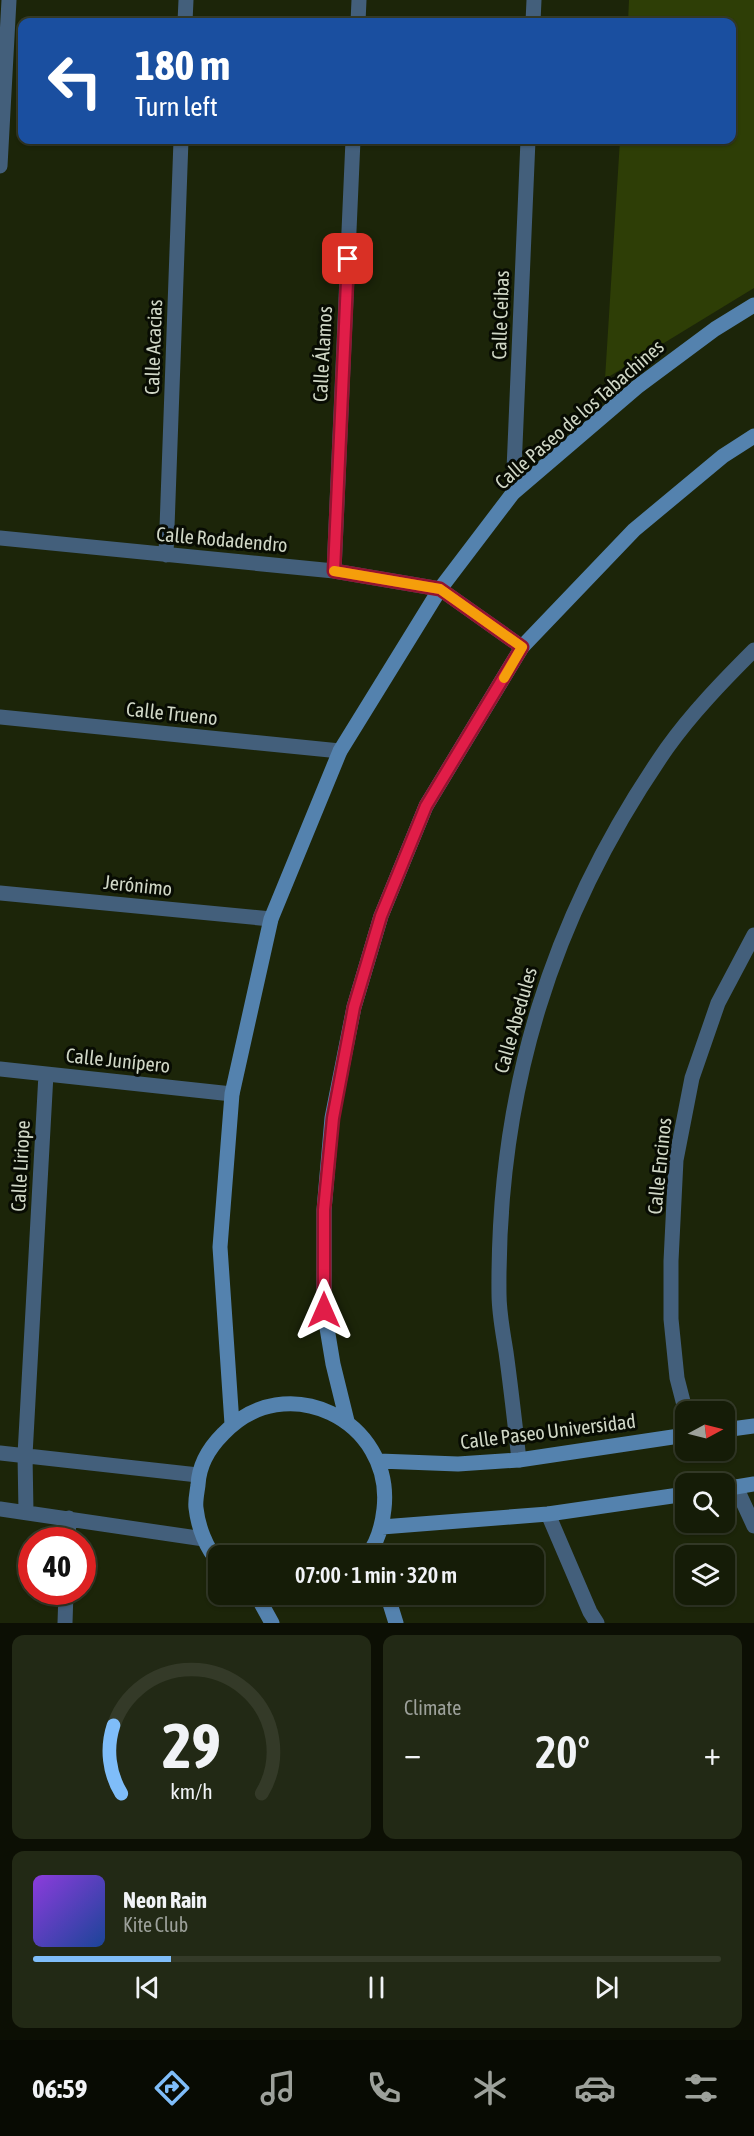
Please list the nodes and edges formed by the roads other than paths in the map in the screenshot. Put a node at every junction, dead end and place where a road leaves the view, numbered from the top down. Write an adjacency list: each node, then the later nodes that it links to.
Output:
1 (9, 0): 11 (street)
2 (186, 0): 5 (street)
3 (359, 0): 6 (street)
4 (534, 0): 7 (street)
5 (185, 18)
6 (358, 18)
7 (533, 18)
8 (181, 144): 16 (street, Calle Acacias)
9 (353, 144): 17 (street, Calle Álamos)
10 (528, 144): 14 (street, Calle Ceibas)
11 (0, 166)
12 (754, 305): 14 (street, Calle Paseo de los Tabachines)
13 (754, 436): 19 (street)
14 (513, 493): 18 (street, Calle Paseo de los Tabachines)
15 (0, 538): 16 (street, Calle Rodadendro)
16 (166, 555): 17 (street, Calle Rodadendro)
17 (334, 571): 18 (street, Calle Rodadendro)
18 (440, 589): 19 (street); 22 (street, Calle Paseo de los Tabachines)
19 (522, 647): 30 (street)
20 (754, 650): 37 (street, Calle Abedules)
21 (0, 717): 22 (street, Calle Trueno)
22 (340, 751): 24 (street, Calle Paseo de los Tabachines)
23 (0, 893): 24 (street, Jerónimo)
24 (271, 919): 28 (street, Calle Paseo de los Tabachines)
25 (754, 935): 29 (street, Calle Encinos)
26 (0, 1069): 27 (street, Calle Junípero)
27 (46, 1074): 28 (street, Calle Junípero); 36 (street, Calle Liriope)
28 (232, 1094): 31 (street, Calle Paseo de los Tabachines)
29 (683, 1401)
30 (347, 1421): 31 (street); 38 (street)
31 (232, 1424): 39 (street)
32 (754, 1426): 33 (street)
33 (735, 1429)
34 (675, 1437): 37 (street, Calle Paseo Universidad)
35 (0, 1453): 36 (street)
36 (25, 1455): 39 (street); 45 (street, Calle Liriope)
37 (519, 1460): 38 (street, Calle Paseo Universidad)
38 (379, 1461): 50 (street)
39 (198, 1475): 51 (street)
40 (754, 1484): 41 (street)
41 (735, 1487)
42 (675, 1496): 46 (street)
43 (735, 1496): 48 (street)
44 (0, 1509): 45 (street)
45 (26, 1512): 47 (street)
46 (548, 1514): 50 (street); 60 (street)
47 (69, 1518): 49 (street); 51 (street)
48 (754, 1526)
49 (69, 1527)
50 (382, 1527): 53 (street)
51 (204, 1539): 52 (street)
52 (208, 1545)
53 (375, 1545)
54 (66, 1605): 57 (street)
55 (262, 1605): 58 (street)
56 (390, 1605): 59 (street)
57 (65, 1623)
58 (272, 1623)
59 (396, 1623)
60 (597, 1623)

